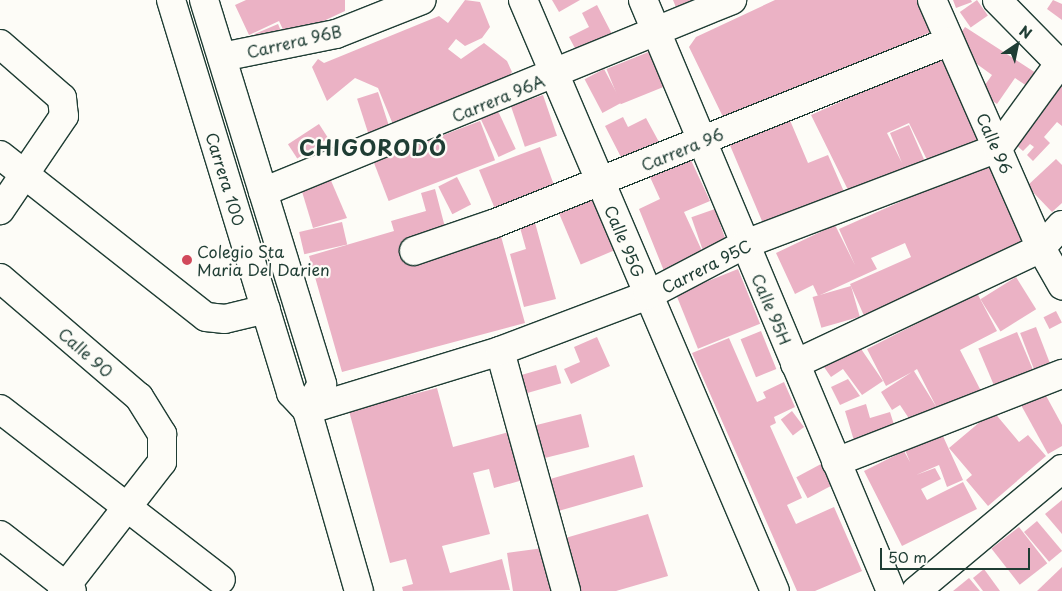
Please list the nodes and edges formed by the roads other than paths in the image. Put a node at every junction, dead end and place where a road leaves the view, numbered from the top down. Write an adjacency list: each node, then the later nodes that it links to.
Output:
1 (171, 0): 29 (main road, Carrera 100)
2 (204, 0): 12 (main road, Carrera 100)
3 (422, 0): 12 (main road, Carrera 96B)
4 (523, 0): 14 (main road, Calle 95G)
5 (643, 0): 9 (main road, Calle 95H)
6 (732, 0): 9 (main road, Carrera 96A)
7 (932, 0): 10 (main road, Calle 96)
8 (997, 0): 13 (main road)
9 (656, 32): 14 (main road, Carrera 96A); 15 (main road, Calle 95H)
10 (948, 42): 15 (main road, Carrera 96); 16 (main road, Calle 96)
11 (0, 44): 18 (main road)
12 (222, 57): 20 (main road, Carrera 100)
13 (1061, 62): 16 (main road)
14 (555, 75): 19 (main road, Calle 95G); 20 (main road, Carrera 96A)
15 (702, 140): 19 (main road, Carrera 96); 23 (main road, Calle 95H)
16 (998, 148): 23 (main road, Carrera 95C); 24 (main road, Calle 96)
17 (0, 155): 18 (main road)
18 (27, 176): 21 (main road); 29 (main road)
19 (600, 182): 25 (main road, Carrera 96); 28 (main road, Calle 95G)
20 (263, 192): 34 (main road, Carrera 100)
21 (0, 210)
22 (1062, 225): 24 (main road)
23 (745, 244): 28 (main road, Carrera 95C); 31 (main road, Calle 95H)
24 (1041, 248): 27 (main road, Calle 96); 31 (main road)
25 (414, 251)
26 (0, 278): 37 (main road, Calle 90)
27 (1062, 285)
28 (648, 295): 30 (main road, Carrera 95C); 43 (main road, Calle 95G)
29 (266, 309): 34 (main road, Carrera 100)
30 (500, 351): 34 (main road, Carrera 95C); 42 (main road)
31 (795, 364): 35 (main road, Calle 95H)
32 (1062, 374): 35 (main road)
33 (0, 409): 37 (main road)
34 (307, 410): 41 (main road, Carrera 100)
35 (836, 462): 44 (main road, Calle 95H)
36 (1061, 473): 45 (main road)
37 (128, 508): 39 (main road); 40 (main road)
38 (0, 535): 40 (main road)
39 (221, 580)
40 (66, 589)
41 (359, 591)
42 (566, 591)
43 (775, 591)
44 (891, 591)
45 (916, 591)

